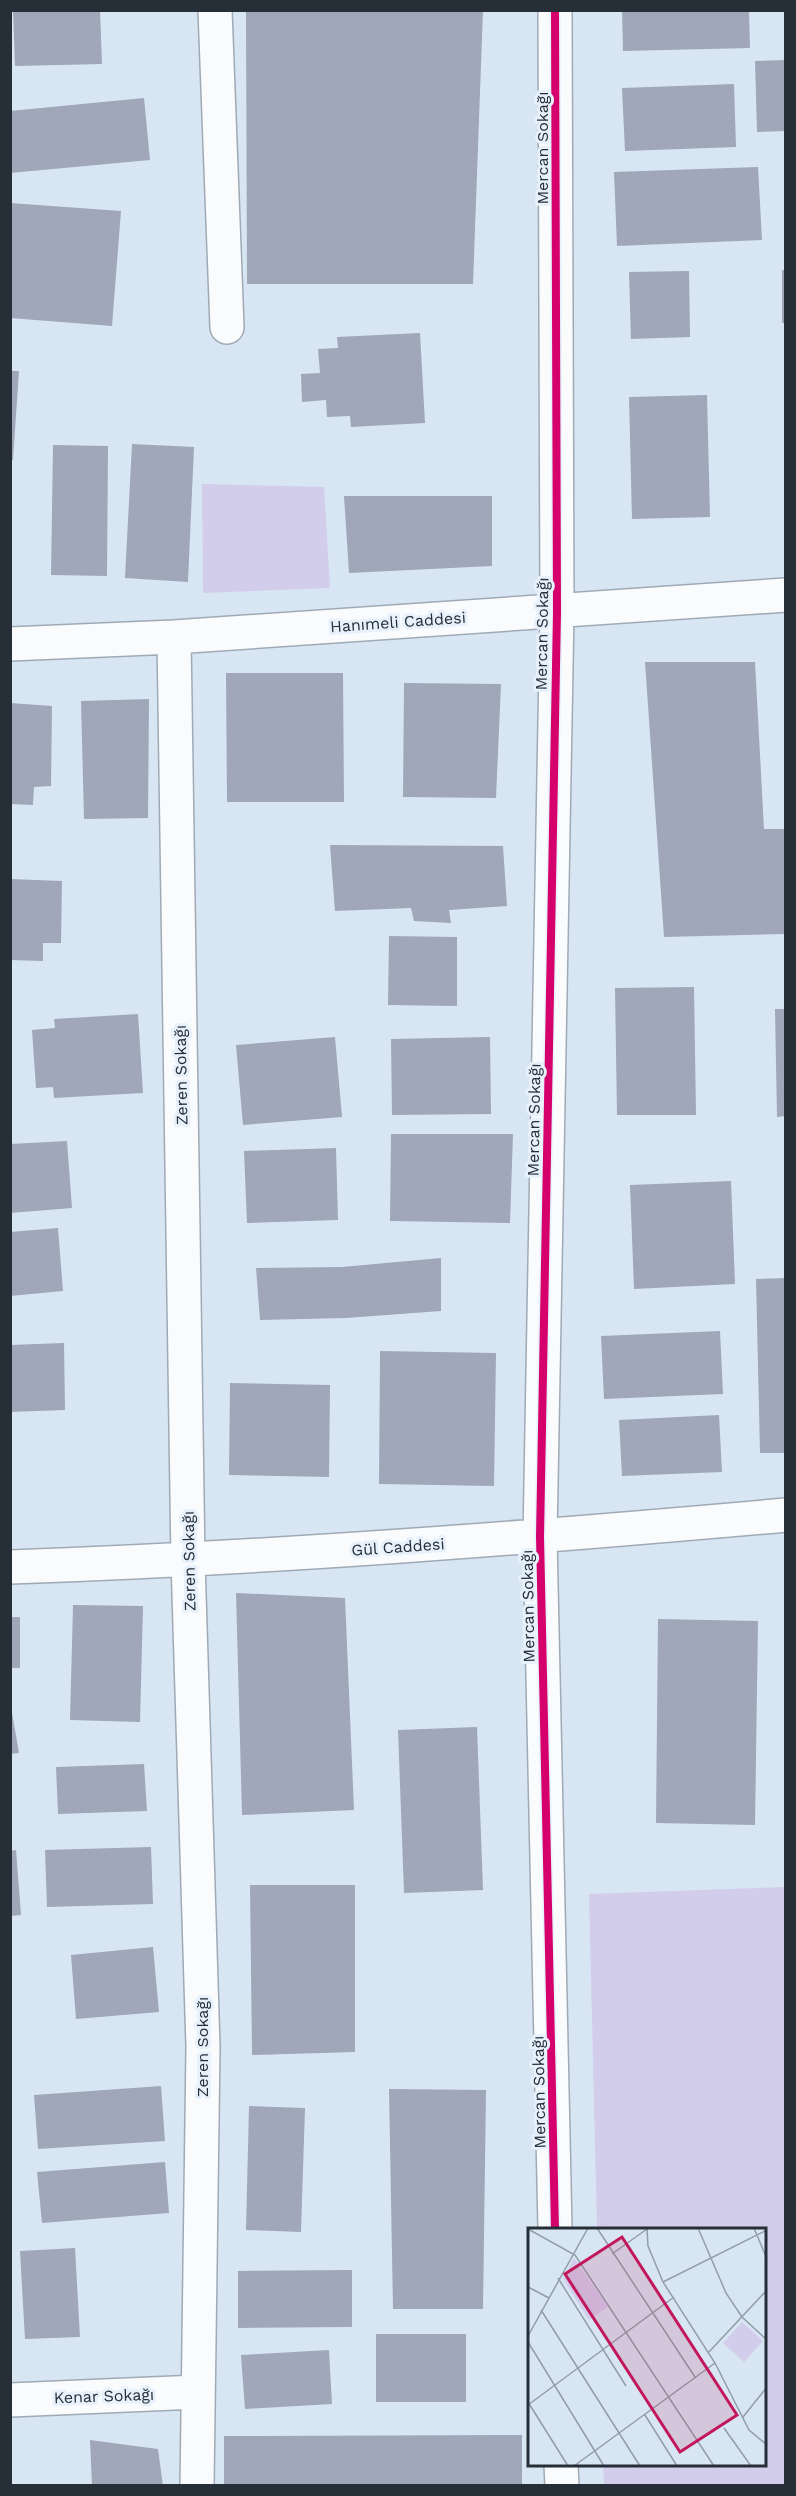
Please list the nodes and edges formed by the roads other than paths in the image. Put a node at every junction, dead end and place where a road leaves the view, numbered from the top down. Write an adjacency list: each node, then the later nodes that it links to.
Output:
1 (215, 10): 3 (street)
2 (555, 10): 5 (street, Mercan Sokağı)
3 (227, 327)
4 (786, 595): 5 (street, Hanımeli Caddesi)
5 (556, 612): 6 (street, Hanımeli Caddesi); 9 (street, Mercan Sokağı)
6 (174, 637): 7 (street, Hanımeli Caddesi); 10 (street, Zeren Sokağı)
7 (10, 644)
8 (786, 1515): 9 (street, Gül Caddesi)
9 (540, 1537): 10 (street, Gül Caddesi); 12 (street, Mercan Sokağı)
10 (188, 1561): 11 (street, Gül Caddesi); 13 (street, Zeren Sokağı)
11 (10, 1567)
12 (555, 2228)
13 (198, 2392): 14 (street, Kenar Sokağı); 16 (street, Zeren Sokağı)
14 (10, 2400)
15 (561, 2466): 17 (street)
16 (197, 2486)
17 (562, 2486)

